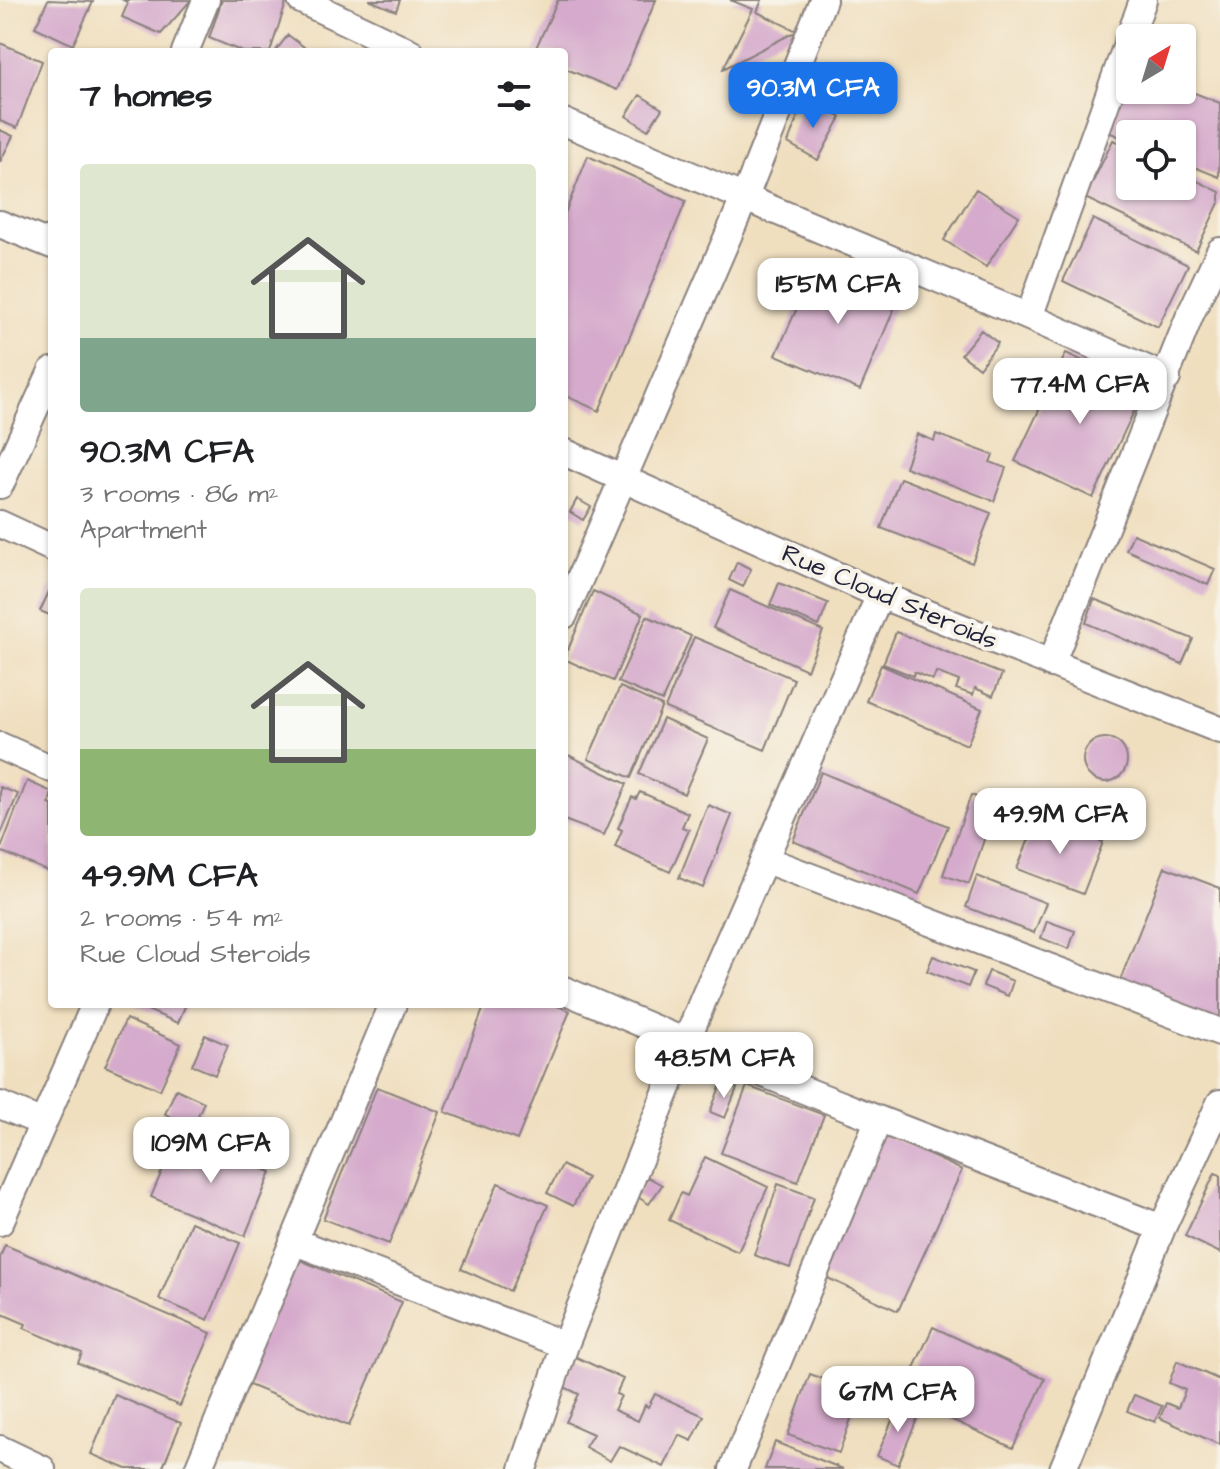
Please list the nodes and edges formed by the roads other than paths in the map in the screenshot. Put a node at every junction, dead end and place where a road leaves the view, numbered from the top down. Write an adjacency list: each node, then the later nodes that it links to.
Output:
1 (206, 0): 5 (street)
2 (301, 0): 6 (street)
3 (823, 0): 8 (street)
4 (1143, 0): 12 (street)
5 (187, 48)
6 (402, 48)
7 (568, 124): 8 (street)
8 (744, 199): 12 (street); 16 (street)
9 (0, 224): 10 (street)
10 (48, 243)
11 (1220, 251): 13 (street)
12 (1029, 317): 13 (street)
13 (1167, 378): 22 (street)
14 (48, 380): 17 (street)
15 (568, 454): 16 (street, Rue Cloud Steroids)
16 (624, 478): 20 (street, Rue Cloud Steroids); 21 (street)
17 (0, 485)
18 (0, 524): 19 (street)
19 (48, 546)
20 (880, 595): 22 (street, Rue Cloud Steroids); 26 (street)
21 (568, 606)
22 (1051, 664): 23 (street, Rue Cloud Steroids)
23 (1219, 728)
24 (0, 746): 25 (street)
25 (48, 767)
26 (766, 860): 30 (street); 31 (street)
27 (568, 992): 31 (street)
28 (93, 1008): 35 (street)
29 (391, 1008): 38 (street)
30 (1220, 1032)
31 (686, 1043): 34 (street); 39 (street)
32 (1220, 1103): 37 (street)
33 (0, 1105): 35 (street)
34 (878, 1121): 37 (street); 44 (street)
35 (43, 1123): 36 (street)
36 (0, 1222)
37 (1162, 1228): 45 (street)
38 (293, 1241): 39 (street); 43 (street)
39 (565, 1345): 41 (street)
40 (0, 1449): 42 (street)
41 (533, 1466)
42 (42, 1469)
43 (198, 1469)
44 (733, 1469)
45 (1063, 1469)

